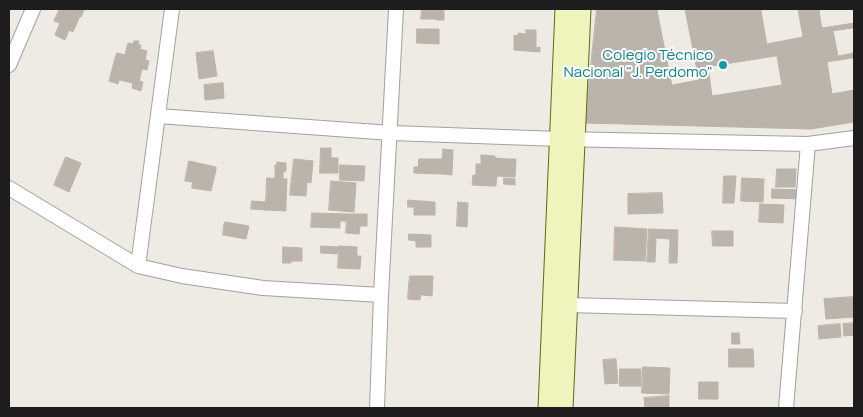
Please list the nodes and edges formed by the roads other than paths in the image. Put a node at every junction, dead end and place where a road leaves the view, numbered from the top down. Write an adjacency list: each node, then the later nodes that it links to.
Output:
1 (33, 9): 6 (street)
2 (172, 9): 7 (street)
3 (396, 9): 8 (street)
4 (566, 9): 10 (main road)
5 (581, 9): 10 (main road)
6 (9, 64)
7 (158, 116): 8 (street); 13 (street)
8 (390, 133): 10 (street); 14 (street)
9 (854, 138): 11 (street)
10 (567, 139): 11 (street); 15 (main road); 18 (main road)
11 (808, 144): 16 (street)
12 (9, 188): 13 (street)
13 (138, 266): 14 (street)
14 (381, 295): 17 (street)
15 (567, 305): 16 (street); 19 (main road)
16 (795, 311): 20 (street)
17 (377, 408)
18 (548, 408)
19 (563, 408)
20 (786, 408)

